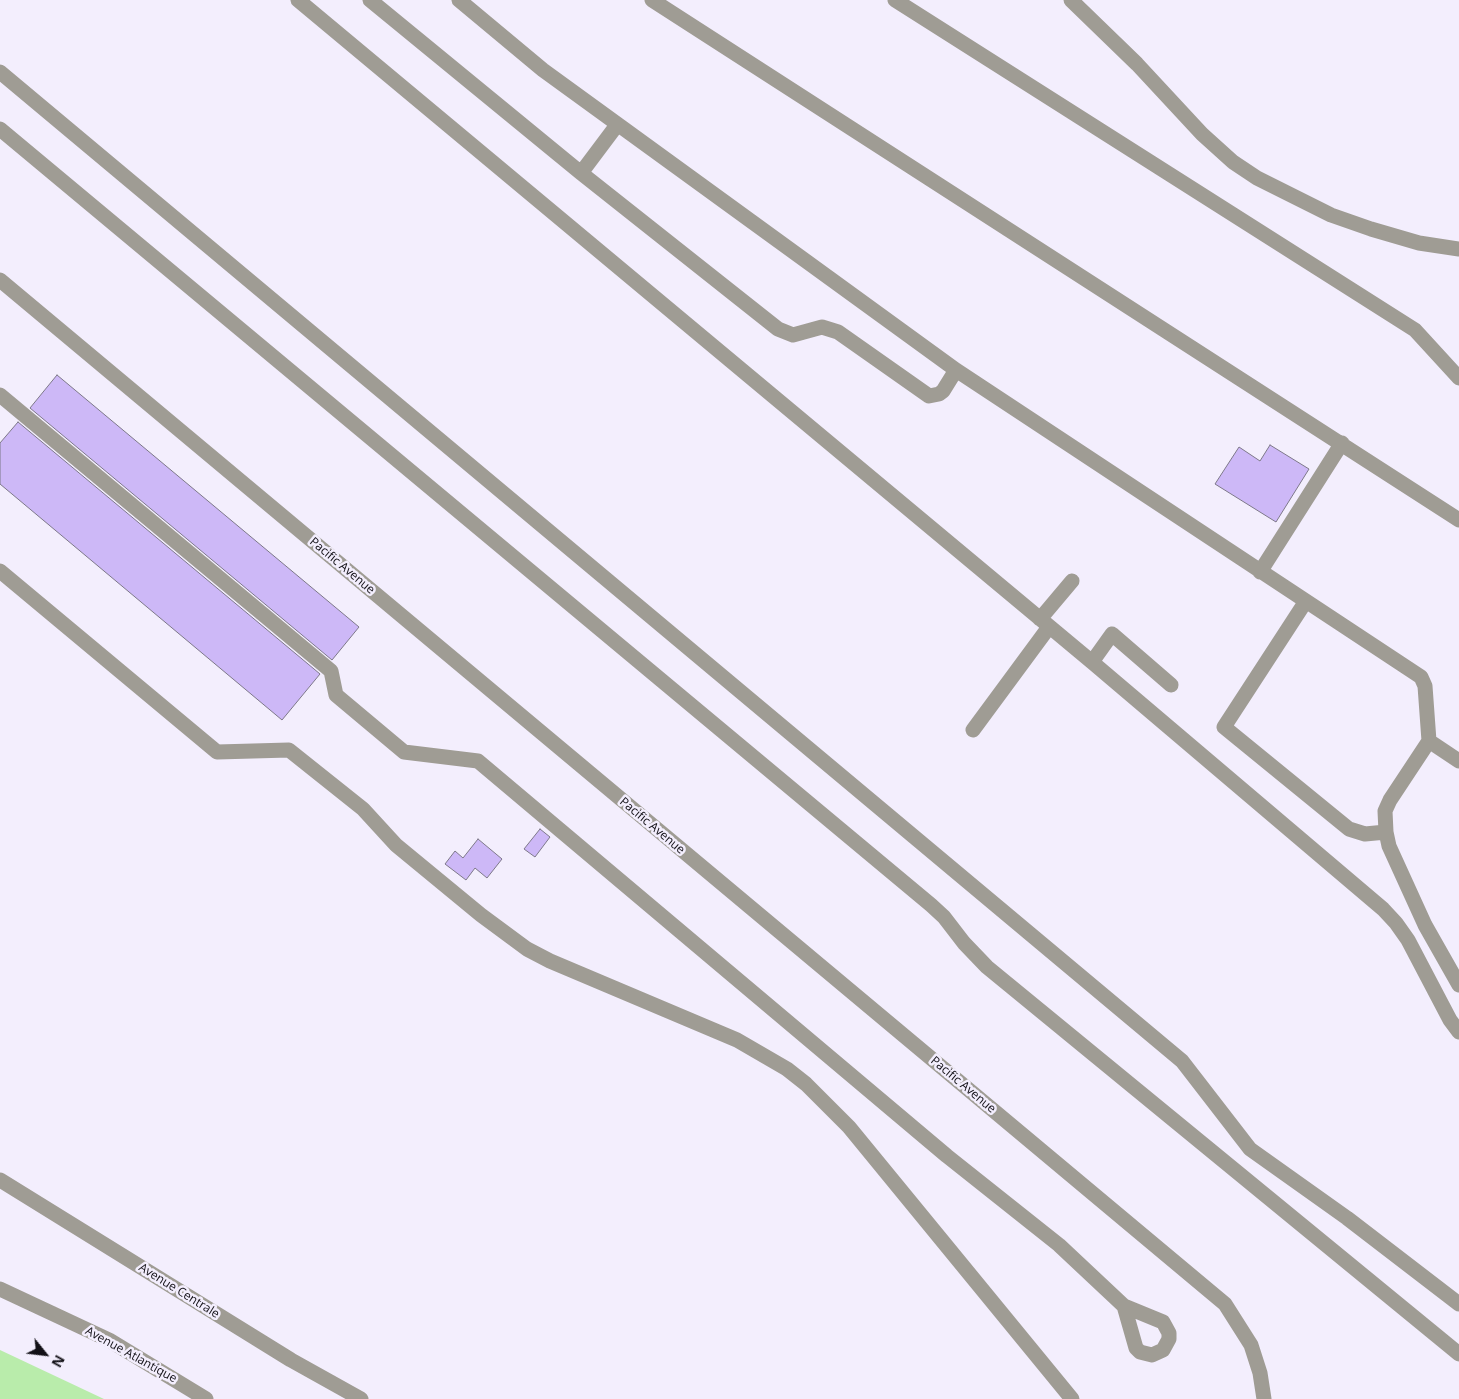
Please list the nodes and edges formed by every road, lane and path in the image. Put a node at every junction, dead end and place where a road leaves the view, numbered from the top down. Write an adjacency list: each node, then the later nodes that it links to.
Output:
1 (298, 0): 22 (street)
2 (370, 0): 10 (street)
3 (459, 0): 8 (street)
4 (652, 0): 16 (street)
5 (895, 0): 14 (street)
6 (1071, 0): 11 (street)
7 (0, 72): 33 (street)
8 (617, 125): 10 (street); 13 (street)
9 (0, 129): 35 (street)
10 (581, 173): 13 (street)
11 (1459, 249)
12 (0, 280): 39 (street, Pacific Avenue)
13 (956, 370): 19 (street)
14 (1459, 378)
15 (0, 395): 34 (street)
16 (1342, 443): 17 (street); 19 (street)
17 (1459, 520)
18 (0, 571): 38 (street)
19 (1260, 572): 21 (street)
20 (1072, 581): 22 (street)
21 (1306, 601): 26 (street); 28 (street)
22 (1045, 623): 23 (street); 25 (street)
23 (1092, 662): 24 (street); 30 (street)
24 (1171, 685)
25 (972, 730)
26 (1429, 741): 27 (street); 28 (street)
27 (1459, 761)
28 (1386, 832): 29 (street)
29 (1459, 985)
30 (1459, 1032)
31 (0, 1180): 37 (street, Avenue Centrale)
32 (0, 1289): 36 (street, Avenue Atlantique)
33 (1459, 1304)
34 (1124, 1306)
35 (1459, 1354)
36 (206, 1399)
37 (361, 1399)
38 (1072, 1399)
39 (1264, 1399)

